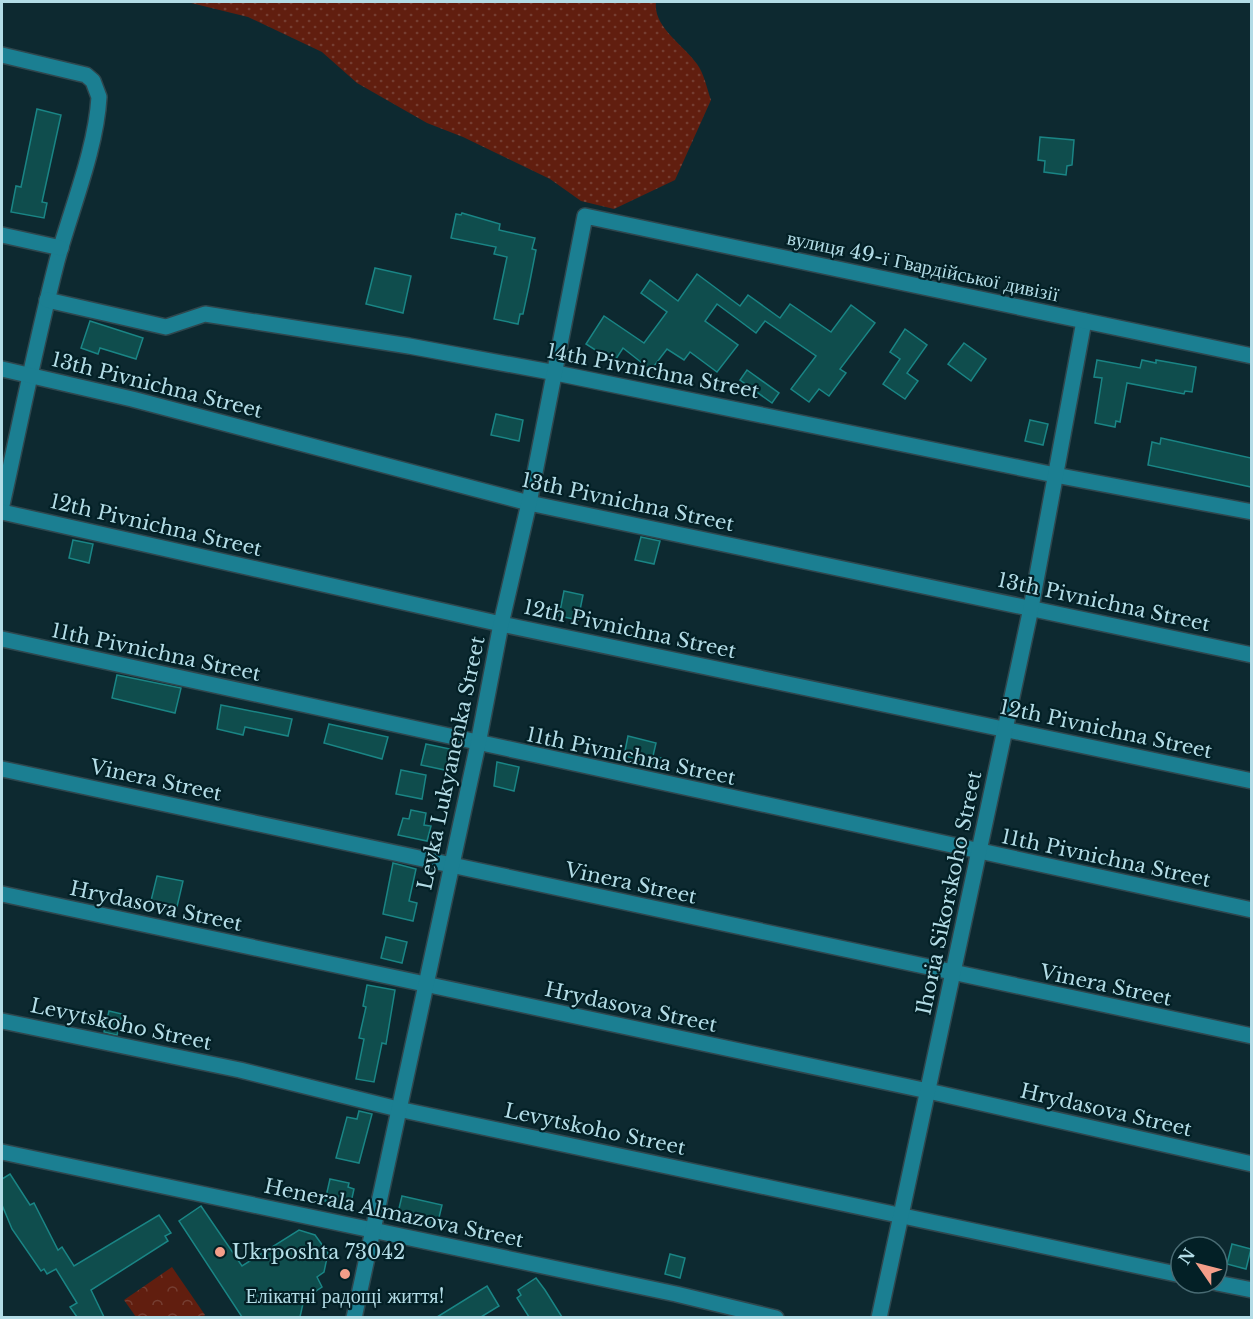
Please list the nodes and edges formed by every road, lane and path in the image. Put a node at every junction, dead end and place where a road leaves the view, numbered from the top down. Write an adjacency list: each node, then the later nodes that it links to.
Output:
1 (2, 55): 4 (street)
2 (585, 216): 6 (street, вулиця 49-ї Гвардійської дивізії); 9 (street, Levka Lukyanenka Street)
3 (2, 235): 4 (street)
4 (61, 248): 5 (street)
5 (47, 300): 9 (street, 14th Pivnichna Street); 10 (street)
6 (1084, 321): 7 (street, вулиця 49-ї Гвардійської дивізії); 11 (street, Ihoria Sikorskoho Street)
7 (1251, 356)
8 (2, 369): 10 (street, 13th Pivnichna Street)
9 (556, 373): 11 (street, 14th Pivnichna Street); 12 (street, Levka Lukyanenka Street)
10 (31, 376): 12 (street, 13th Pivnichna Street); 13 (street)
11 (1055, 475): 15 (street, 14th Pivnichna Street); 16 (street, Ihoria Sikorskoho Street)
12 (529, 503): 16 (street, 13th Pivnichna Street); 17 (street, Levka Lukyanenka Street)
13 (2, 505)
14 (2, 512): 17 (street, 12th Pivnichna Street)
15 (1251, 512)
16 (1031, 608): 19 (street, 13th Pivnichna Street); 20 (street, Ihoria Sikorskoho Street)
17 (501, 624): 20 (street, 12th Pivnichna Street); 21 (street, Levka Lukyanenka Street)
18 (2, 639): 21 (street, 11th Pivnichna Street)
19 (1251, 655)
20 (1004, 729): 23 (street, 12th Pivnichna Street); 24 (street, Ihoria Sikorskoho Street)
21 (477, 744): 24 (street, 11th Pivnichna Street); 25 (street, Levka Lukyanenka Street)
22 (2, 769): 25 (street, Vinera Street)
23 (1251, 781)
24 (979, 852): 27 (street, 11th Pivnichna Street); 28 (street, Ihoria Sikorskoho Street)
25 (452, 866): 28 (street, Vinera Street); 29 (street, Levka Lukyanenka Street)
26 (2, 894): 29 (street, Hrydasova Street)
27 (1251, 910)
28 (954, 974): 31 (street, Vinera Street); 32 (street, Ihoria Sikorskoho Street)
29 (426, 986): 32 (street, Hrydasova Street); 33 (street, Levka Lukyanenka Street)
30 (2, 1021): 33 (street, Levytskoho Street)
31 (1251, 1036)
32 (928, 1091): 35 (street, Hrydasova Street); 36 (street, Ihoria Sikorskoho Street)
33 (399, 1109): 36 (street, Levytskoho Street); 37 (street, Levka Lukyanenka Street)
34 (2, 1152): 37 (street, Henerala Almazova Street)
35 (1251, 1164)
36 (901, 1214): 38 (street, Levytskoho Street); 43 (street, Ihoria Sikorskoho Street)
37 (372, 1230): 41 (street, Levka Lukyanenka Street); 42 (street, Henerala Almazova Street)
38 (1169, 1272)
39 (1229, 1285): 40 (street)
40 (1251, 1290)
41 (354, 1317)
42 (776, 1317)
43 (879, 1317)

